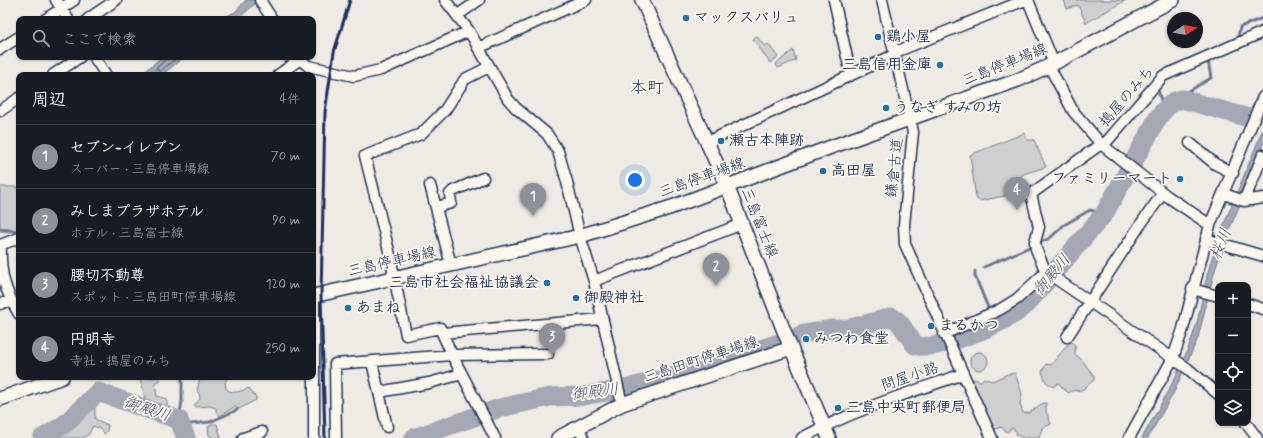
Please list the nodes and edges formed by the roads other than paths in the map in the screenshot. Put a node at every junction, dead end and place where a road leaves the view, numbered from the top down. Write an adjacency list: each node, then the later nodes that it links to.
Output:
1 (74, 0): 12 (street)
2 (116, 0): 16 (street)
3 (260, 0): 17 (street)
4 (445, 0): 13 (street)
5 (479, 0): 13 (street)
6 (586, 0): 21 (street)
7 (642, 0): 38 (main road, 三島富士線)
8 (834, 0): 33 (street)
9 (882, 0): 23 (street, 鎌倉古道)
10 (1027, 0): 23 (street); 28 (street)
11 (1173, 0): 28 (main road, 三島停車場線)
12 (59, 4): 14 (street); 15 (street)
13 (458, 15): 18 (street)
14 (49, 16)
15 (66, 16)
16 (92, 16)
17 (270, 16)
18 (469, 31): 21 (street); 27 (street)
19 (1263, 32): 40 (street, 搗屋のみち)
20 (16, 39): 22 (street)
21 (478, 48): 29 (street)
22 (0, 49)
23 (894, 55): 33 (street); 37 (street, 鎌倉古道)
24 (76, 60): 30 (street)
25 (96, 60): 31 (street)
26 (297, 60): 32 (street)
27 (299, 60)
28 (1052, 65): 37 (main road, 三島停車場線); 40 (street)
29 (489, 67): 53 (street); 60 (street)
30 (58, 72)
31 (104, 72)
32 (282, 72)
33 (851, 76): 38 (street)
34 (1263, 97): 42 (street)
35 (16, 100): 36 (street)
36 (0, 111)
37 (910, 118): 45 (main road, 三島停車場線); 73 (street, 鎌倉古道)
38 (707, 142): 45 (main road, 三島富士線)
39 (1190, 143): 42 (street)
40 (1102, 145): 46 (street); 59 (street, 搗屋のみち)
41 (1263, 155): 49 (street)
42 (1232, 173): 47 (street)
43 (483, 178): 50 (street)
44 (430, 185): 50 (street)
45 (727, 186): 51 (main road, 三島富士線); 53 (main road, 三島停車場線)
46 (1163, 193): 52 (street); 66 (street)
47 (1227, 195): 49 (street); 52 (street)
48 (1263, 198): 49 (street)
49 (1244, 201)
50 (437, 207): 58 (street)
51 (742, 224): 61 (street); 75 (main road, 三島富士線)
52 (1210, 225): 55 (street)
53 (580, 236): 58 (main road, 三島停車場線); 61 (street)
54 (16, 239): 56 (street)
55 (1206, 239): 57 (street); 62 (street)
56 (0, 245): 65 (street)
57 (1263, 256)
58 (451, 265): 60 (main road, 三島停車場線)
59 (1050, 274): 66 (street); 73 (street)
60 (394, 278): 64 (main road, 三島停車場線); 72 (street)
61 (594, 281): 71 (street)
62 (1192, 289): 63 (street); 79 (street)
63 (1215, 295)
64 (316, 296)
65 (11, 300): 67 (street); 69 (street)
66 (1089, 302): 74 (street); 79 (street)
67 (0, 304)
68 (1251, 305): 70 (street)
69 (16, 309)
70 (1263, 309)
71 (602, 319): 72 (street); 87 (street)
72 (442, 333): 77 (street)
73 (945, 336): 81 (street, 鎌倉古道)
74 (1067, 338)
75 (791, 348): 87 (main road, 三島田町停車場線); 92 (main road, 三島富士線)
76 (548, 354): 77 (street)
77 (452, 355): 78 (street); 80 (street)
78 (372, 362): 84 (street); 95 (street)
79 (1180, 364): 85 (street); 100 (street)
80 (462, 374): 84 (street); 96 (street)
81 (963, 374): 92 (street, 問屋小路); 99 (street)
82 (54, 380): 86 (main road)
83 (313, 380): 94 (street)
84 (379, 392): 89 (street)
85 (1215, 392)
86 (0, 399)
87 (622, 404): 91 (main road, 三島田町停車場線)
88 (1248, 426): 101 (street)
89 (387, 427)
90 (262, 432): 93 (street)
91 (581, 432): 97 (main road, 三島田町停車場線)
92 (826, 432): 98 (street, 問屋小路)
93 (243, 438)
94 (314, 438)
95 (336, 438)
96 (494, 438)
97 (558, 438)
98 (802, 438)
99 (992, 438)
100 (1129, 438)
101 (1257, 438)

